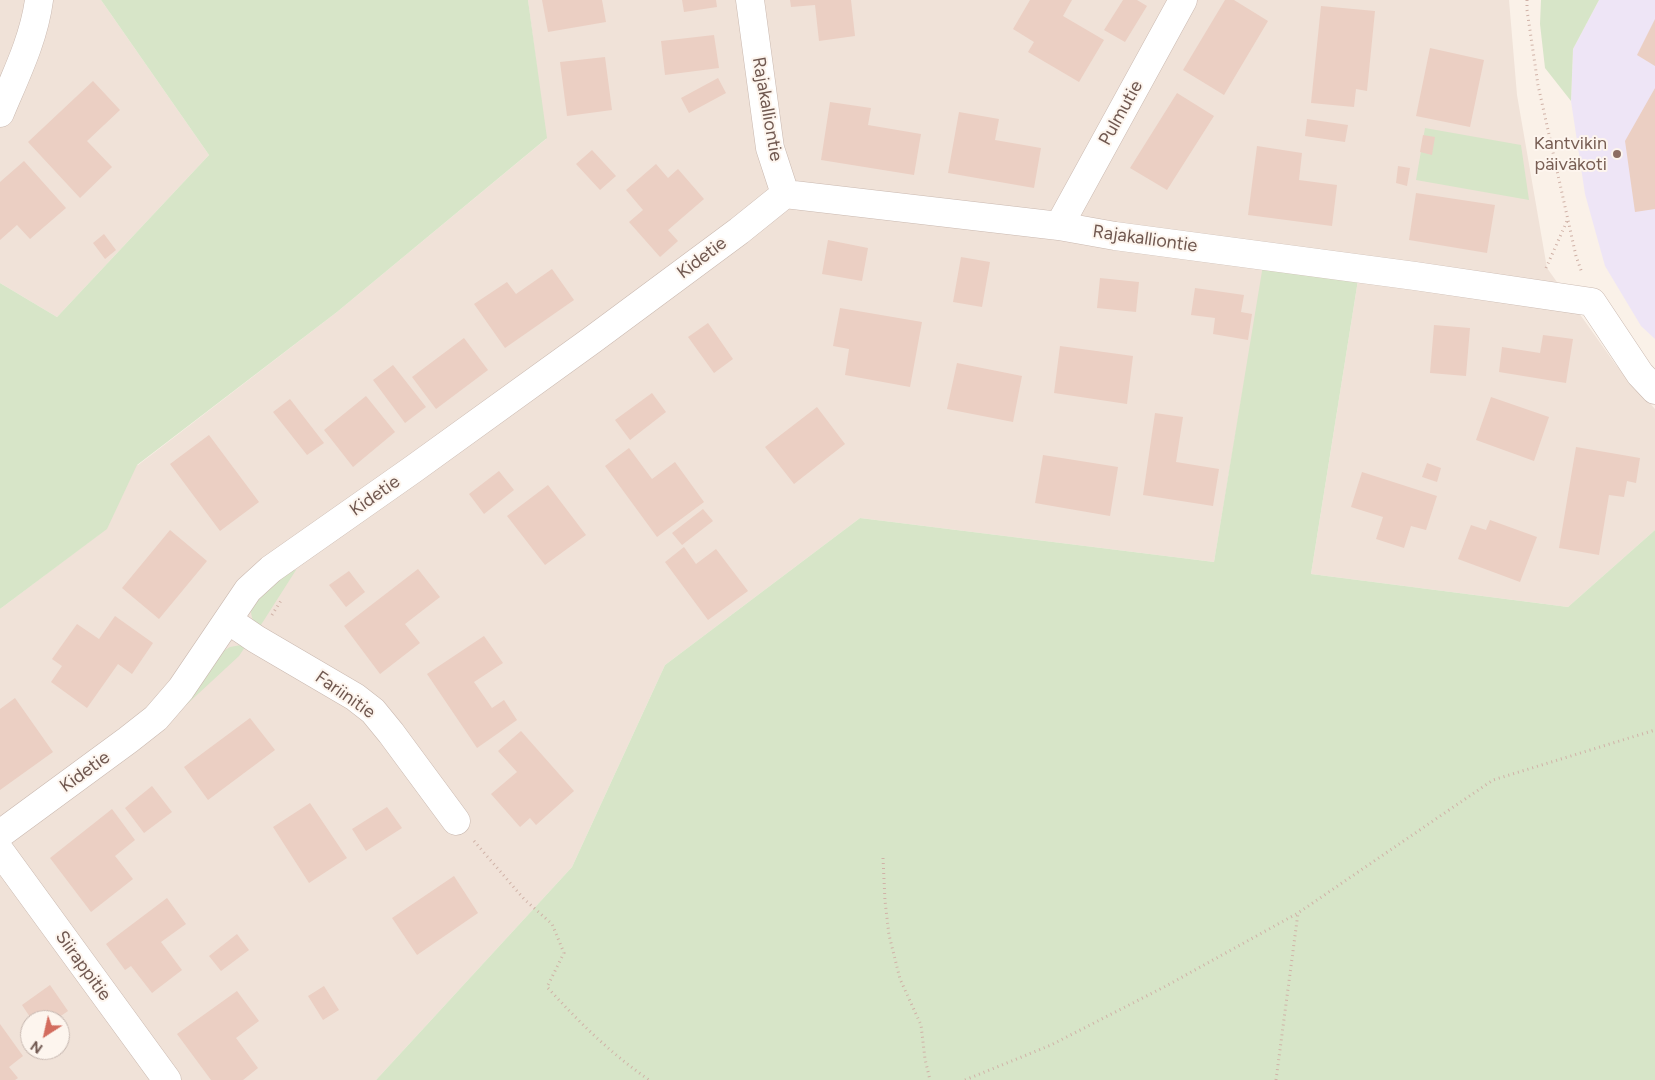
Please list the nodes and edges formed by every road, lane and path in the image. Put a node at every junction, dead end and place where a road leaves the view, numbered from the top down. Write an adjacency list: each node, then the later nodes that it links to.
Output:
1 (39, 0): 5 (street)
2 (750, 0): 6 (street, Rajakalliontie)
3 (1183, 0): 8 (street, Pulmutie)
4 (1527, 0): 7 (path)
5 (0, 114)
6 (785, 194): 8 (street, Rajakalliontie); 12 (street, Kidetie)
7 (1568, 219): 9 (path); 10 (path)
8 (1060, 226): 9 (street, Rajakalliontie)
9 (1534, 293): 10 (street, Rajakalliontie)
10 (1592, 302): 11 (street)
11 (1655, 390)
12 (228, 620): 14 (street, Fariinitie); 15 (street, Kidetie)
13 (1655, 730): 18 (path)
14 (456, 821): 20 (path)
15 (0, 834)
16 (0, 851): 19 (street, Siirappitie)
17 (883, 858): 21 (path)
18 (1298, 913): 22 (path); 23 (path)
19 (166, 1080)
20 (649, 1080)
21 (930, 1080)
22 (965, 1080)
23 (1276, 1080)

